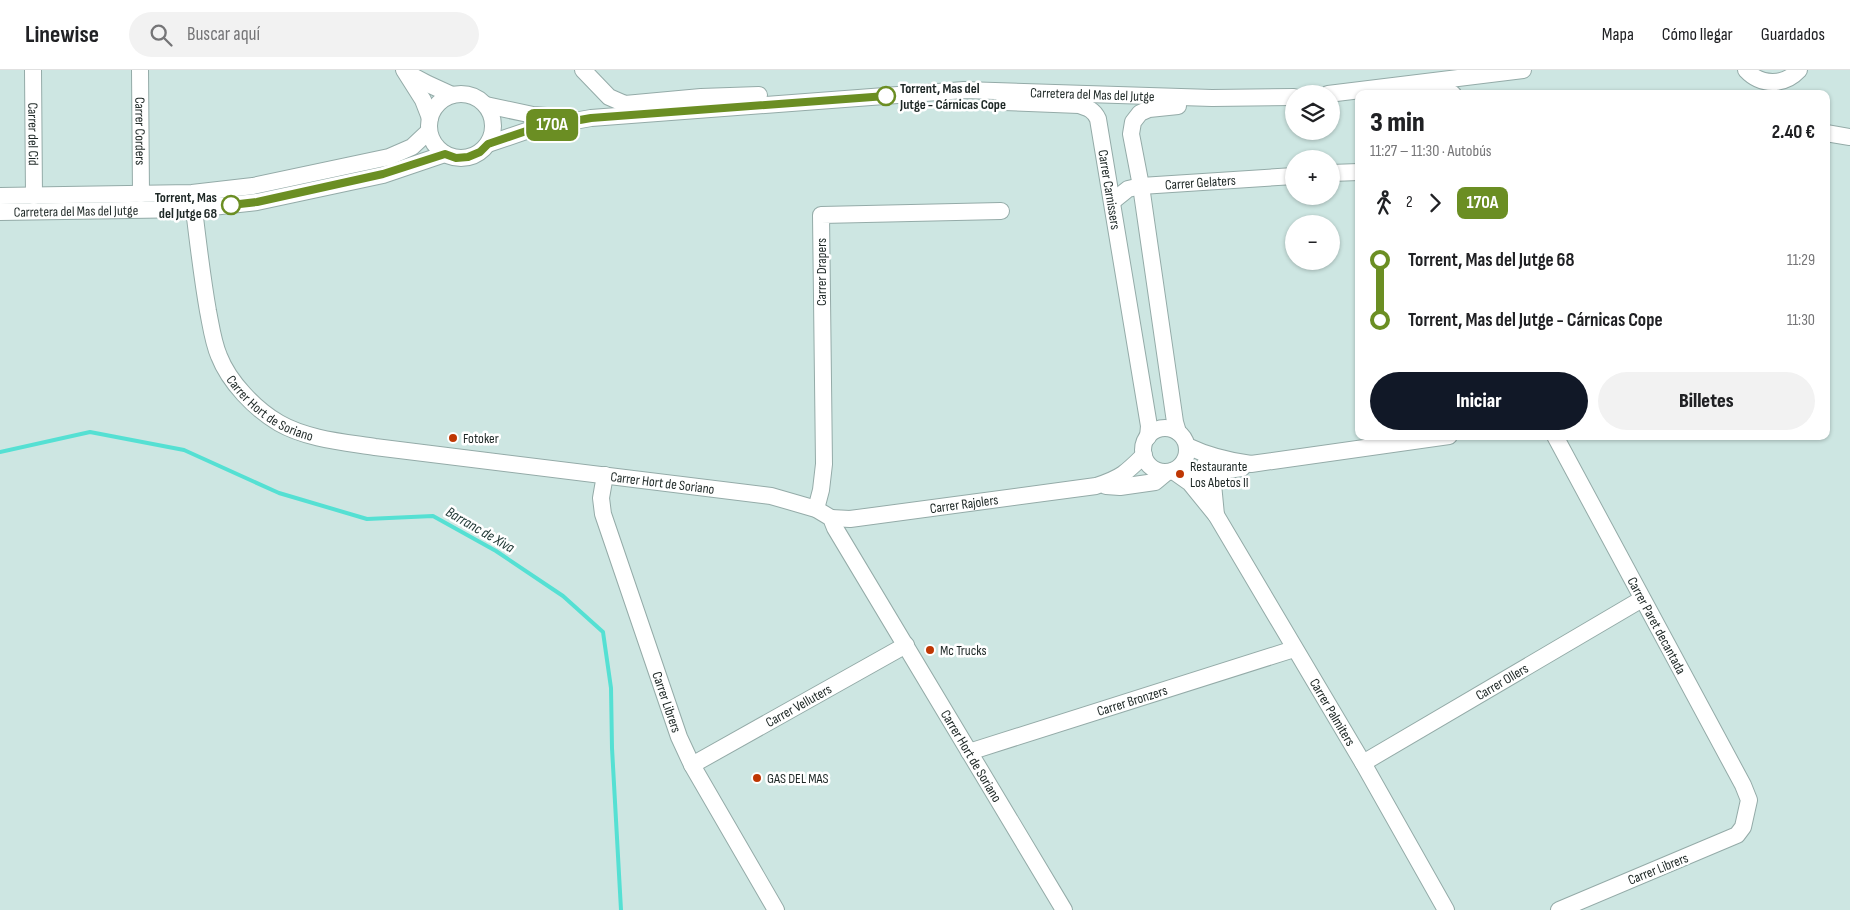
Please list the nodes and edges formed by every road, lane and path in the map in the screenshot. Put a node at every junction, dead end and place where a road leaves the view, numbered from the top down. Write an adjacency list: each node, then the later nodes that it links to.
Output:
1 (32, 70): 31 (street, Carrer del Cid)
2 (140, 70): 29 (street, Carrer Corders)
3 (583, 70): 16 (street)
4 (1523, 70): 11 (street)
5 (1746, 70): 8 (street)
6 (1800, 70): 9 (street)
7 (405, 71): 14 (street); 20 (street)
8 (1763, 87): 9 (street)
9 (1782, 87)
10 (1355, 90): 12 (street)
11 (1356, 90)
12 (1340, 92)
13 (926, 93): 16 (street, Carretera del Mas del Jutge); 17 (street, Carretera del Mas del Jutge); 32 (street, Carrer Carnissers)
14 (452, 95): 18 (street); 20 (street)
15 (1285, 97): 17 (street, Carretera del Mas del Jutge)
16 (846, 99): 19 (street, Carretera del Mas del Jutge)
17 (1233, 99): 28 (street)
18 (486, 105): 19 (street, Carretera del Mas del Jutge); 23 (street)
19 (591, 118): 23 (street, Carretera del Mas del Jutge)
20 (429, 124): 24 (street); 29 (street, Carretera del Mas del Jutge)
21 (1830, 134): 22 (street)
22 (1850, 137)
23 (488, 144): 24 (street)
24 (445, 154): 33 (street, Carretera del Mas del Jutge)
25 (1355, 172): 26 (street)
26 (1340, 173)
27 (1285, 177): 28 (street, Carrer Gelaters)
28 (1141, 186): 32 (street, Carrer Gelaters); 39 (street)
29 (141, 194): 31 (street, Carretera del Mas del Jutge)
30 (0, 196): 31 (street, Carretera del Mas del Jutge)
31 (34, 196)
32 (1113, 201): 36 (street, Carrer Carnissers)
33 (194, 209): 34 (street, Carretera del Mas del Jutge); 45 (street, Carrer Hort de Soriano)
34 (0, 212)
35 (1001, 212): 48 (street, Carrer Drapers)
36 (1148, 437): 39 (street); 40 (street, Carrer Carnissers)
37 (1421, 440): 41 (street)
38 (1557, 440): 51 (street, Carrer Paret decantada)
39 (1188, 443): 41 (street); 43 (street); 44 (street, Carrer Palmiters)
40 (1144, 455): 43 (street); 46 (street, Carrer Rajolers)
41 (1251, 464): 42 (street)
42 (1231, 470): 44 (street); 47 (street)
43 (1172, 471): 44 (street); 46 (street, Carrer Rajolers); 49 (street, Carrer Palmiters)
44 (1208, 473): 47 (street, Carrer Palmiters)
45 (605, 475): 48 (street, Carrer Hort de Soriano); 56 (street, Carrer Librers)
46 (1096, 486): 50 (street, Carrer Rajolers)
47 (1215, 495): 49 (street, Carrer Palmiters)
48 (816, 509): 50 (street, Carrer Hort de Soriano)
49 (1216, 515): 53 (street, Carrer Palmiters)
50 (831, 518): 52 (street, Carrer Hort de Soriano)
51 (1642, 599): 55 (street, Carrer Ollers); 57 (street, Carrer Paret decantada)
52 (906, 645): 54 (street, Carrer Hort de Soriano); 56 (street, Carrer Velluters)
53 (1294, 649): 54 (street, Carrer Bronzers); 55 (street, Carrer Palmiters)
54 (970, 752): 59 (street, Carrer Hort de Soriano)
55 (1362, 763): 60 (street, Carrer Palmiters)
56 (692, 764): 58 (street, Carrer Librers)
57 (1747, 816): 61 (street, Carrer Librers)
58 (776, 910)
59 (1064, 910)
60 (1446, 910)
61 (1559, 910)

